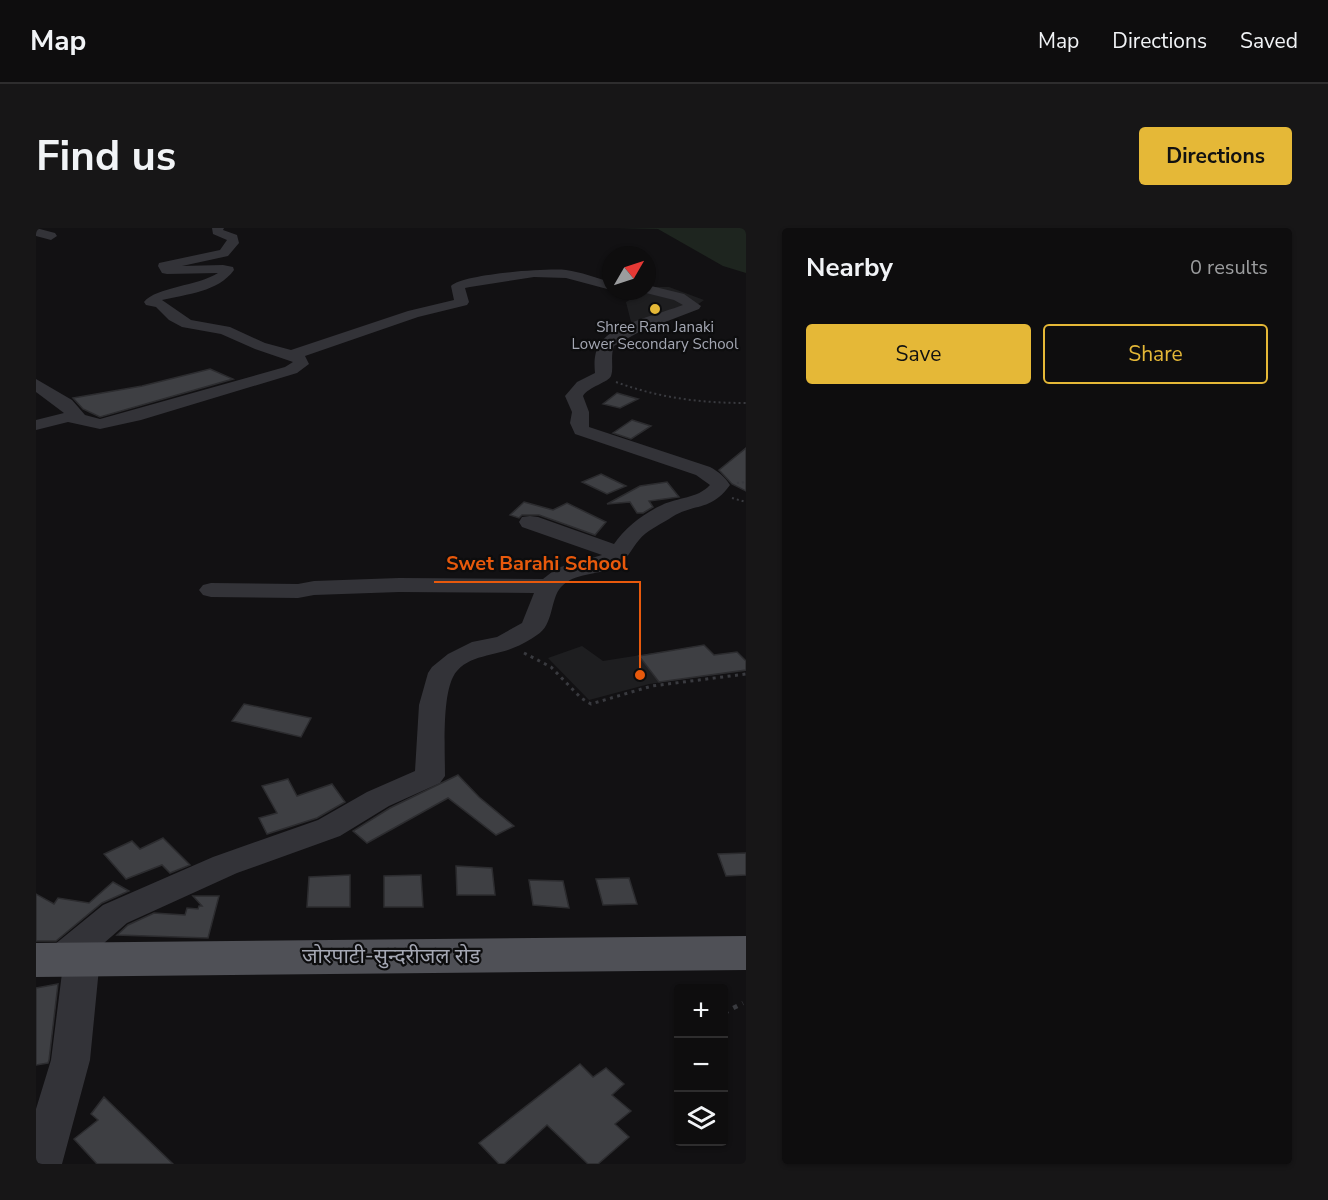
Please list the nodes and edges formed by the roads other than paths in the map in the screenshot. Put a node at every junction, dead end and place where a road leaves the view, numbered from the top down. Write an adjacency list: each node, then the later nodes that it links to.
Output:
1 (218, 228): 6 (street)
2 (36, 232): 3 (street)
3 (51, 236)
4 (602, 284): 6 (street)
5 (656, 291): 11 (street)
6 (291, 355): 8 (street)
7 (36, 384): 8 (street)
8 (77, 417): 9 (street)
9 (36, 425)
10 (530, 522): 11 (street)
11 (620, 553): 12 (street)
12 (548, 586): 13 (street); 15 (street)
13 (211, 590)
14 (746, 953): 15 (main road, जोरपाटी-सुन्दरीजल रोड)
15 (60, 959): 16 (street)
16 (41, 1164)

